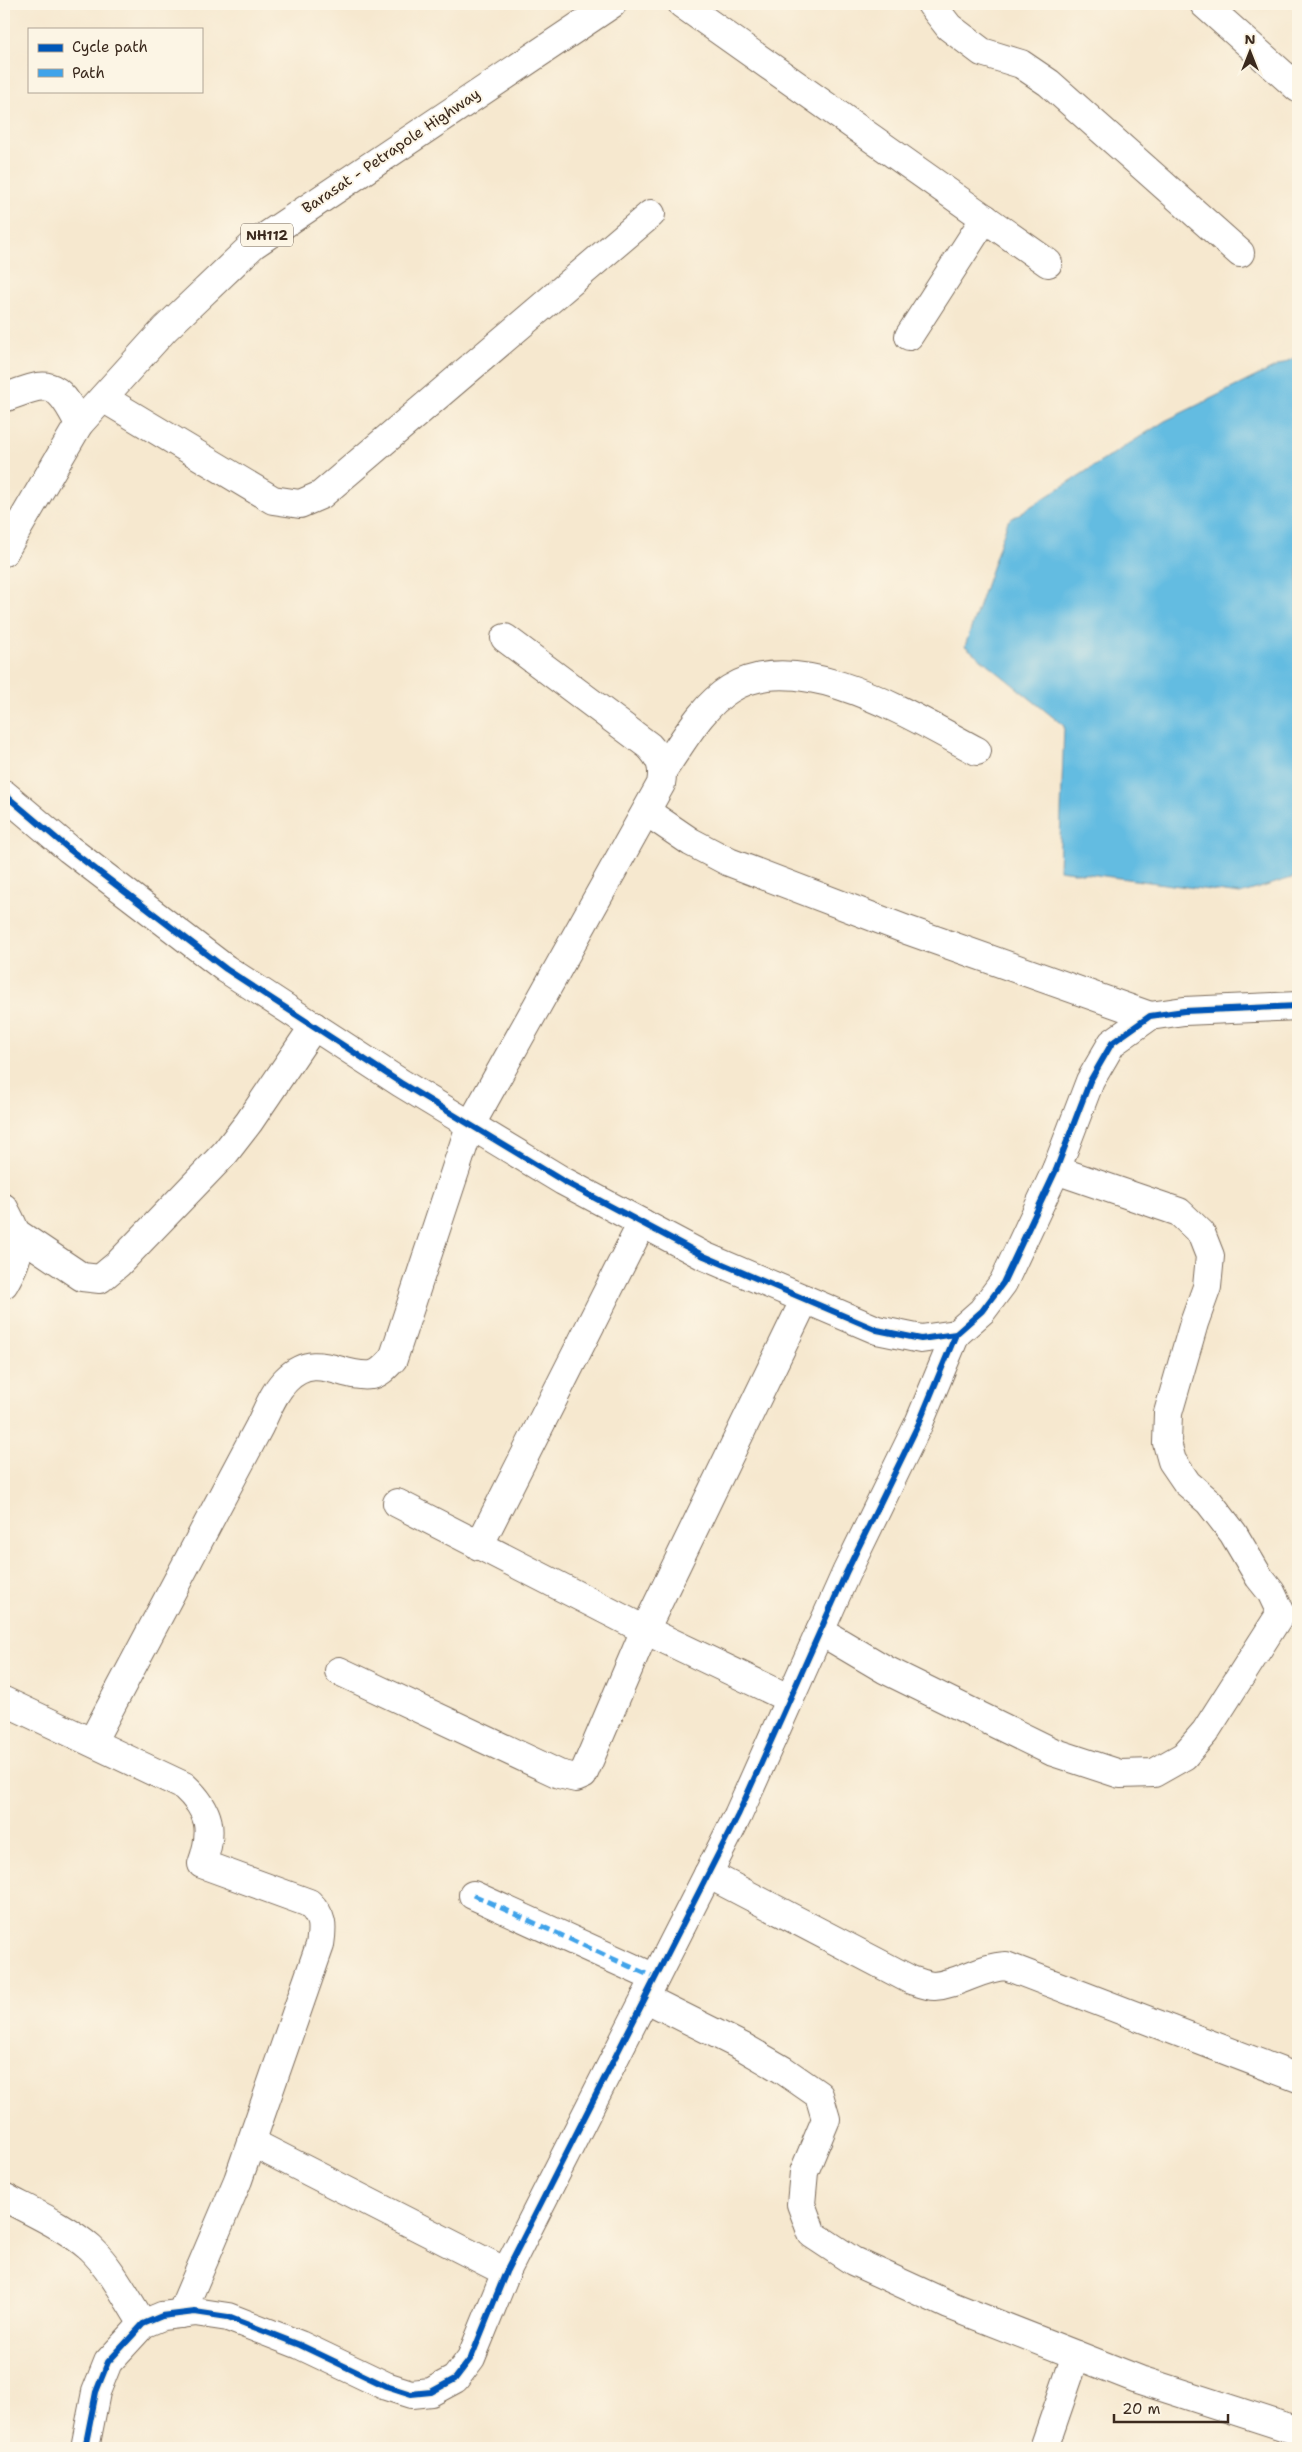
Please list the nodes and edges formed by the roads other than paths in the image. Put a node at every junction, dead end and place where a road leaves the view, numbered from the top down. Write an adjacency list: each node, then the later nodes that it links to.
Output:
1 (612, 4): 12 (main road, Barasat - Petrapole Highway / NH112)
2 (682, 4): 7 (main road)
3 (931, 4): 8 (main road)
4 (1204, 4): 5 (main road)
5 (1298, 88)
6 (651, 214): 12 (main road)
7 (984, 218): 9 (main road); 10 (main road)
8 (1240, 253)
9 (1048, 263)
10 (909, 336)
11 (4, 398): 13 (main road)
12 (103, 398): 13 (main road, Barasat - Petrapole Highway / NH112)
13 (79, 424): 14 (main road, Barasat - Petrapole Highway / NH112)
14 (4, 552)
15 (505, 638): 17 (main road)
16 (977, 751): 17 (main road)
17 (664, 770): 19 (main road)
18 (4, 794): 22 (main road)
19 (647, 812): 21 (main road); 23 (main road)
20 (1298, 1006): 21 (main road)
21 (1150, 1016): 24 (main road)
22 (314, 1026): 23 (main road); 27 (main road)
23 (470, 1126): 26 (main road); 39 (main road)
24 (1056, 1170): 30 (main road); 33 (main road)
25 (4, 1208): 27 (main road)
26 (642, 1223): 29 (main road); 32 (main road)
27 (18, 1234): 28 (main road)
28 (4, 1284)
29 (805, 1300): 30 (main road); 34 (main road)
30 (956, 1334): 35 (main road)
31 (397, 1503): 32 (main road)
32 (479, 1546): 34 (main road)
33 (1290, 1617): 35 (main road)
34 (645, 1630): 36 (main road); 37 (main road)
35 (820, 1631): 37 (main road)
36 (339, 1671)
37 (790, 1699): 40 (main road)
38 (4, 1701): 39 (main road)
39 (92, 1742): 44 (main road)
40 (708, 1874): 42 (main road); 43 (main road)
41 (473, 1895): 42 (main road)
42 (650, 1988): 46 (main road); 49 (main road)
43 (1298, 2078)
44 (251, 2142): 46 (main road); 47 (main road)
45 (4, 2197): 48 (main road)
46 (506, 2272): 47 (main road)
47 (181, 2314): 48 (main road)
48 (143, 2324): 51 (main road)
49 (1076, 2355): 50 (main road); 52 (main road)
50 (1298, 2431)
51 (85, 2448)
52 (1044, 2448)

